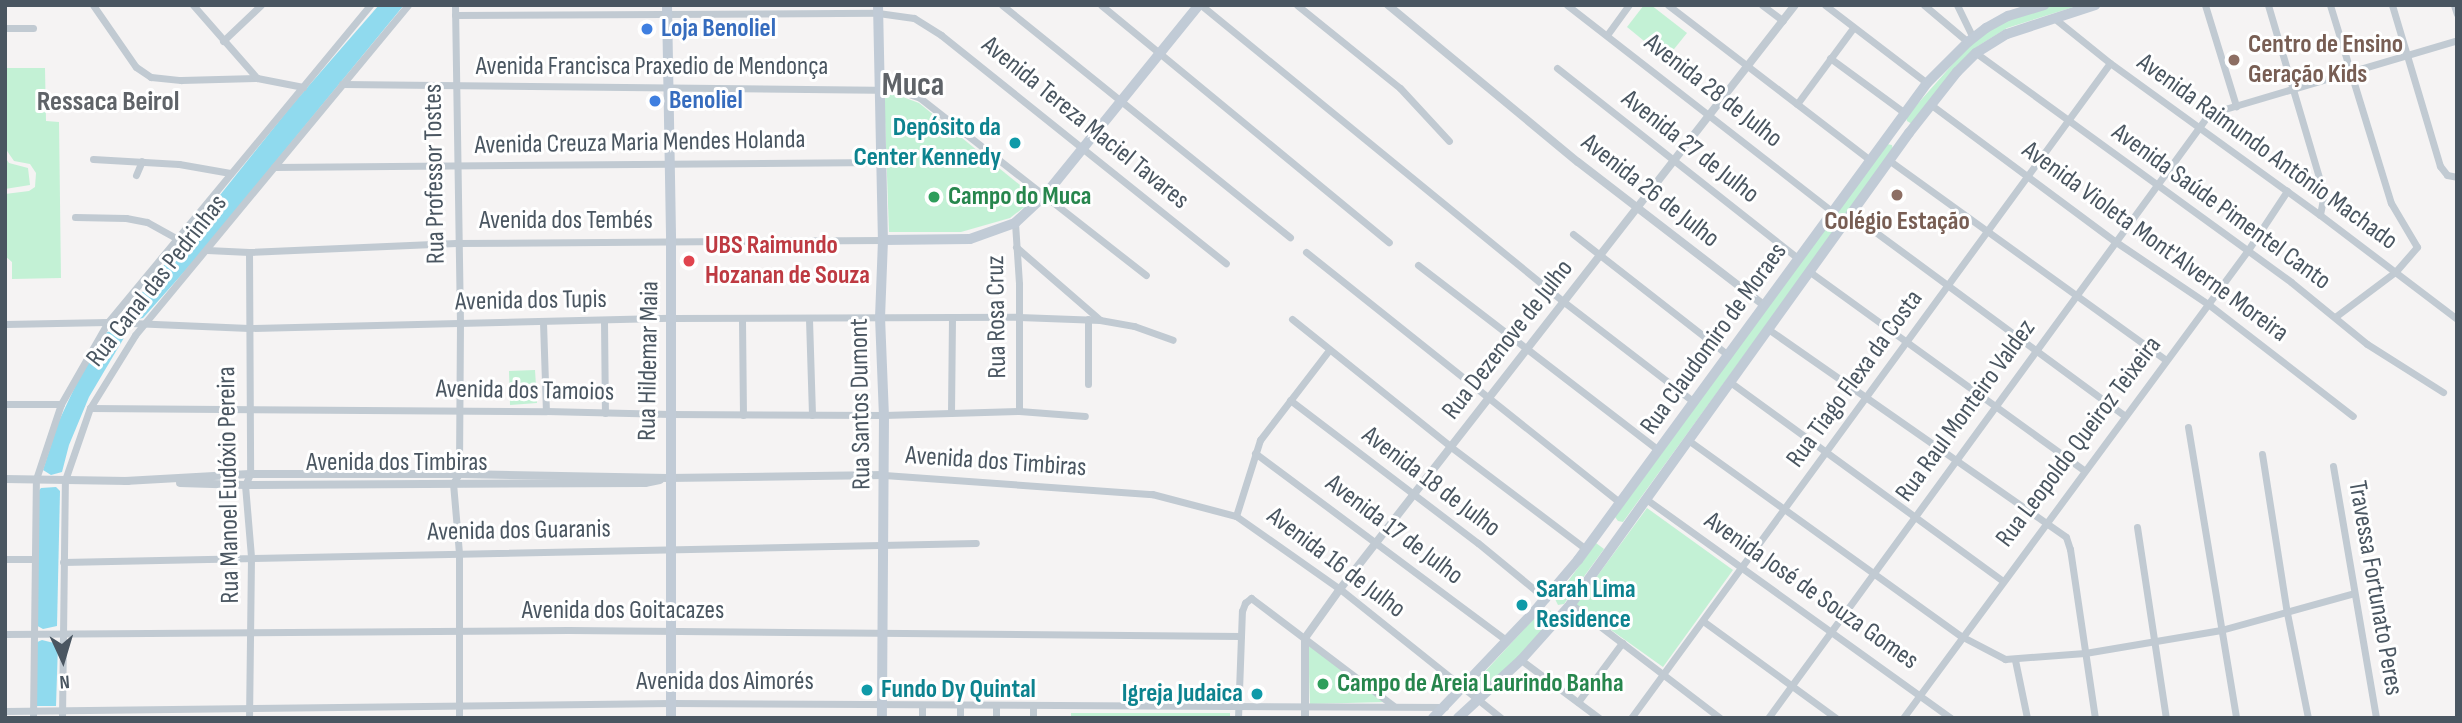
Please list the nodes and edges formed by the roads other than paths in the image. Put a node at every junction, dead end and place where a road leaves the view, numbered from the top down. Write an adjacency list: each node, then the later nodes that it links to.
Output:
1 (93, 5): 49 (street)
2 (193, 5): 40 (street)
3 (261, 5): 40 (street)
4 (370, 5): 52 (street, Rua Canal das Pedrinhas)
5 (408, 5): 51 (street, Rua Canal das Pedrinhas)
6 (455, 5): 31 (street, Rua Professor Tostes)
7 (1002, 5): 57 (street)
8 (1101, 5): 42 (street)
9 (1200, 5): 42 (main road); 114 (street)
10 (1297, 5): 67 (street)
11 (1388, 5): 85 (street, Avenida 26 de Julho)
12 (1567, 5): 37 (street, Avenida 28 de Julho)
13 (1629, 5): 37 (street)
14 (1668, 5): 46 (street)
15 (1762, 5): 33 (street)
16 (1795, 5): 33 (street, Rua Dezenove de Julho)
17 (1825, 5): 36 (street)
18 (1924, 5): 38 (street)
19 (1956, 5): 38 (street)
20 (2095, 5): 32 (main road, Rua Claudomiro de Moraes)
21 (2205, 5): 60 (street)
22 (2268, 5): 56 (street)
23 (2330, 5): 48 (street)
24 (2392, 5): 43 (street)
25 (2454, 5): 30 (street)
26 (2042, 6): 28 (main road, Rua Claudomiro de Moraes)
27 (878, 9): 29 (street, Avenida Tereza Maciel Tavares); 54 (main road, Rua Santos Dumont); 68 (street, Avenida Tereza Maciel Tavares)
28 (2020, 9): 38 (main road, Rua Claudomiro de Moraes)
29 (667, 10): 31 (street, Avenida Tereza Maciel Tavares); 53 (main road, Rua Hildemar Maia)
30 (2457, 14)
31 (456, 15): 55 (street, Rua Professor Tostes)
32 (2054, 18): 41 (main road, Rua Claudomiro de Moraes); 45 (street, Avenida Raimundo Antônio Machado)
33 (1783, 21): 46 (street, Rua Dezenove de Julho)
34 (5, 28): 35 (street)
35 (33, 28)
36 (1853, 29): 44 (street); 50 (street)
37 (1607, 35): 62 (street, Avenida 28 de Julho)
38 (1970, 40): 50 (main road, Rua Claudomiro de Moraes)
39 (2457, 40): 43 (street)
40 (223, 41): 49 (street)
41 (1976, 53): 59 (main road, Rua Claudomiro de Moraes); 63 (street, Avenida Saúde Pimentel Canto)
42 (1160, 54): 57 (main road); 97 (street)
43 (2406, 54): 48 (street); 81 (street)
44 (1830, 58): 58 (street); 61 (street)
45 (2110, 63): 63 (street, Rua Tiago Flexa da Costa); 65 (street, Avenida Raimundo Antônio Machado)
46 (1748, 65): 58 (street); 62 (street, Rua Dezenove de Julho)
47 (1557, 68): 74 (street, Avenida 27 de Julho)
48 (2350, 72): 56 (street); 110 (street)
49 (257, 78): 52 (street)
50 (1927, 83): 61 (main road, Rua Claudomiro de Moraes)
51 (342, 84): 55 (street, Avenida Francisca Praxedio de Mendonça); 77 (street, Rua Canal das Pedrinhas)
52 (303, 87): 78 (street, Rua Canal das Pedrinhas)
53 (668, 87): 54 (street, Avenida Francisca Praxedio de Mendonça); 55 (street, Avenida Francisca Praxedio de Mendonça); 75 (main road, Rua Hildemar Maia)
54 (878, 87): 73 (main road, Rua Santos Dumont); 84 (street, Avenida Francisca Praxedio de Mendonça)
55 (454, 88): 76 (street, Rua Professor Tostes)
56 (2294, 90): 60 (street); 88 (street)
57 (1121, 101): 68 (main road); 93 (street)
58 (1797, 104): 70 (street)
59 (1930, 104): 66 (main road, Rua Claudomiro de Moraes); 80 (street, Avenida Violeta Mont'Alverne Moreira)
60 (2236, 106): 65 (street)
61 (1905, 113): 64 (main road, Rua Claudomiro de Moraes)
62 (1710, 115): 74 (street, Rua Dezenove de Julho); 86 (street, Avenida 28 de Julho)
63 (2068, 121): 80 (street, Rua Tiago Flexa da Costa); 82 (street, Avenida Saúde Pimentel Canto)
64 (1898, 125): 66 (main road); 70 (main road, Rua Claudomiro de Moraes)
65 (2199, 128): 82 (street, Rua Raul Monteiro Valdez); 83 (street, Avenida Raimundo Antônio Machado)
66 (1909, 133): 71 (main road, Rua Claudomiro de Moraes)
67 (1449, 141)
68 (1084, 148): 84 (main road); 107 (street, Avenida Tereza Maciel Tavares)
69 (93, 159): 72 (street)
70 (1870, 160): 86 (main road, Rua Claudomiro de Moraes)
71 (1890, 160): 87 (main road, Rua Claudomiro de Moraes); 91 (street)
72 (142, 161): 78 (street); 79 (street)
73 (880, 162): 75 (street, Avenida Creuza Maria Mendes Holanda); 95 (main road, Rua Santos Dumont)
74 (1674, 162): 85 (street, Rua Dezenove de Julho); 106 (street, Avenida 27 de Julho)
75 (668, 163): 76 (street, Avenida Creuza Maria Mendes Holanda); 96 (main road, Rua Hildemar Maia)
76 (456, 166): 77 (street, Avenida Creuza Maria Mendes Holanda); 99 (street, Rua Professor Tostes)
77 (274, 167): 101 (street, Rua Canal das Pedrinhas)
78 (230, 173): 94 (street, Rua Canal das Pedrinhas)
79 (136, 175)
80 (2027, 176): 91 (street, Rua Tiago Flexa da Costa); 98 (street, Avenida Violeta Mont'Alverne Moreira)
81 (2457, 177)
82 (2157, 187): 98 (street, Rua Raul Monteiro Valdez); 102 (street, Avenida Saúde Pimentel Canto)
83 (2287, 191): 88 (street, Avenida Raimundo Antônio Machado); 102 (street, Rua Leopoldo Queiroz Teixeira)
84 (1045, 195): 90 (main road); 111 (street, Avenida Francisca Praxedio de Mendonça)
85 (1638, 209): 105 (street, Rua Dezenove de Julho); 116 (street, Avenida 26 de Julho)
86 (1832, 211): 106 (main road, Rua Claudomiro de Moraes)
87 (1851, 214): 109 (main road, Rua Claudomiro de Moraes); 112 (street)
88 (2320, 215): 110 (street, Avenida Raimundo Antônio Machado)
89 (75, 217): 94 (street)
90 (1015, 223): 95 (main road); 100 (street, Rua Rosa Cruz)
91 (1989, 231): 112 (street, Rua Tiago Flexa da Costa); 113 (street)
92 (1573, 234): 105 (street)
93 (1290, 237)
94 (176, 238): 129 (street, Rua Canal das Pedrinhas)
95 (883, 240): 96 (street, Avenida dos Tembés); 117 (main road, Rua Santos Dumont)
96 (671, 241): 99 (street, Avenida dos Tembés); 120 (main road, Rua Hildemar Maia)
97 (1389, 242)
98 (2116, 242): 113 (street, Rua Raul Monteiro Valdez); 115 (street, Avenida Violeta Mont'Alverne Moreira)
99 (456, 243): 103 (street, Avenida dos Tembés); 132 (street, Rua Professor Tostes)
100 (1016, 247): 118 (street, Rua Rosa Cruz); 127 (street)
101 (207, 250): 103 (street, Avenida dos Tembés); 131 (street, Rua Canal das Pedrinhas)
102 (2248, 250): 115 (street, Rua Leopoldo Queiroz Teixeira); 119 (street, Avenida Saúde Pimentel Canto)
103 (249, 252): 134 (street, Rua Manoel Eudóxio Pereira)
104 (1306, 252): 147 (street)
105 (1601, 255): 114 (street, Rua Dezenove de Julho); 141 (street)
106 (1798, 258): 116 (main road, Rua Claudomiro de Moraes)
107 (1226, 263)
108 (1418, 265): 139 (street)
109 (1810, 272): 135 (main road, Rua Claudomiro de Moraes); 137 (street)
110 (2395, 272): 119 (street); 125 (street, Avenida Raimundo Antônio Machado)
111 (1146, 275)
112 (1948, 288): 137 (street, Rua Tiago Flexa da Costa); 140 (street)
113 (2076, 297): 140 (street, Rua Raul Monteiro Valdez); 142 (street)
114 (1564, 302): 139 (street, Rua Dezenove de Julho); 149 (street)
115 (2208, 304): 142 (street, Rua Leopoldo Queiroz Teixeira); 166 (street, Avenida Violeta Mont'Alverne Moreira)
116 (1764, 305): 141 (main road, Rua Claudomiro de Moraes)
117 (880, 317): 121 (street, Avenida dos Tupis); 122 (street, Avenida dos Tupis); 163 (main road, Rua Santos Dumont)
118 (1019, 317): 121 (street, Avenida dos Tupis); 123 (street, Avenida dos Tupis); 157 (street, Rua Rosa Cruz)
119 (2335, 317): 145 (street, Avenida Saúde Pimentel Canto)
120 (671, 318): 126 (street, Avenida dos Tupis); 128 (street, Avenida dos Tupis); 160 (main road, Rua Hildemar Maia)
121 (952, 318): 159 (street)
122 (809, 319): 126 (street, Avenida dos Tupis); 162 (street)
123 (1088, 319): 127 (street, Avenida dos Tupis); 144 (street)
124 (1293, 319): 138 (street)
125 (2457, 319)
126 (743, 320): 161 (street)
127 (1100, 320): 136 (street)
128 (604, 321): 130 (street, Avenida dos Tupis); 158 (street)
129 (110, 322): 131 (street, Avenida dos Tupis); 133 (street, Avenida dos Tupis); 151 (street, Rua Canal das Pedrinhas)
130 (543, 322): 132 (street, Avenida dos Tupis); 156 (street)
131 (144, 323): 134 (street, Avenida dos Tupis); 154 (street, Rua Canal das Pedrinhas)
132 (460, 323): 134 (street, Avenida dos Tupis); 155 (street, Rua Professor Tostes)
133 (5, 324)
134 (248, 328): 152 (street, Rua Manoel Eudóxio Pereira)
135 (1768, 329): 143 (main road, Rua Claudomiro de Moraes); 146 (street)
136 (1173, 340)
137 (1906, 343): 146 (street, Rua Tiago Flexa da Costa); 153 (street)
138 (1329, 350): 148 (street); 169 (street)
139 (1527, 350): 147 (street, Rua Dezenove de Julho); 170 (street)
140 (2035, 350): 153 (street, Rua Raul Monteiro Valdez); 164 (street)
141 (1728, 355): 149 (main road, Rua Claudomiro de Moraes)
142 (2166, 360): 164 (street, Rua Leopoldo Queiroz Teixeira)
143 (1730, 382): 168 (main road, Rua Claudomiro de Moraes); 171 (street)
144 (1088, 384)
145 (2443, 392)
146 (1867, 397): 171 (street, Rua Tiago Flexa da Costa); 174 (street)
147 (1489, 398): 169 (street, Rua Dezenove de Julho); 190 (street)
148 (1290, 400): 172 (street); 188 (street, Avenida 18 de Julho)
149 (1695, 402): 170 (main road, Rua Claudomiro de Moraes)
150 (5, 404): 151 (street)
151 (61, 404): 181 (street, Rua Canal das Pedrinhas)
152 (249, 407): 154 (street, Avenida dos Tamoios); 155 (street, Avenida dos Tamoios); 177 (street, Rua Manoel Eudóxio Pereira)
153 (1997, 407): 174 (street, Rua Raul Monteiro Valdez); 176 (street)
154 (90, 408): 183 (street, Rua Canal das Pedrinhas)
155 (458, 411): 156 (street, Avenida dos Tamoios); 178 (street, Rua Professor Tostes)
156 (546, 411): 158 (street, Avenida dos Tamoios)
157 (1019, 411): 159 (street, Avenida dos Tamoios); 165 (street, Avenida dos Tamoios)
158 (605, 413): 160 (street, Avenida dos Tamoios)
159 (951, 413): 163 (street, Avenida dos Tamoios)
160 (670, 414): 161 (street, Avenida dos Tamoios); 180 (main road, Rua Hildemar Maia)
161 (743, 415): 162 (street, Avenida dos Tamoios)
162 (812, 415): 163 (street, Avenida dos Tamoios)
163 (884, 415): 179 (main road, Rua Santos Dumont)
164 (2124, 415): 176 (street, Rua Leopoldo Queiroz Teixeira)
165 (1085, 416)
166 (2353, 416)
167 (2188, 427): 220 (street)
168 (1688, 440): 189 (main road, Rua Claudomiro de Moraes); 191 (street)
169 (1451, 447): 188 (street, Rua Dezenove de Julho); 203 (street)
170 (1658, 450): 190 (main road, Rua Claudomiro de Moraes)
171 (1826, 452): 191 (street, Rua Tiago Flexa da Costa); 193 (street)
172 (1255, 453): 192 (street); 201 (street, Avenida 17 de Julho)
173 (2262, 454): 217 (street)
174 (1957, 463): 193 (street, Rua Raul Monteiro Valdez); 195 (street)
175 (2333, 466): 214 (street, Travessa Fortunato Peres)
176 (2084, 470): 195 (street, Rua Leopoldo Queiroz Teixeira)
177 (250, 474): 178 (street, Avenida dos Timbiras); 184 (street, Avenida dos Timbiras); 186 (street, Rua Manoel Eudóxio Pereira)
178 (458, 474): 180 (street, Avenida dos Timbiras); 185 (street, Rua Professor Tostes)
179 (884, 475): 180 (street, Avenida dos Timbiras); 187 (street, Avenida dos Timbiras); 199 (main road, Rua Santos Dumont)
180 (668, 478): 185 (street, Avenida dos Timbiras); 202 (main road, Rua Hildemar Maia)
181 (39, 479): 182 (street, Avenida dos Timbiras); 183 (street, Avenida dos Timbiras); 208 (street, Rua Canal das Pedrinhas)
182 (5, 480)
183 (63, 480): 184 (street, Avenida dos Timbiras); 209 (street, Rua Canal das Pedrinhas)
184 (125, 481): 186 (street, Avenida dos Timbiras)
185 (453, 484): 186 (street, Avenida dos Timbiras); 205 (street)
186 (245, 485): 206 (street, Rua Manoel Eudóxio Pereira)
187 (1152, 494): 192 (street, Avenida 16 de Julho)
188 (1415, 495): 201 (street, Rua Dezenove de Julho); 215 (street, Avenida 18 de Julho)
189 (1646, 499): 197 (main road, Rua Claudomiro de Moraes); 210 (street, Avenida José de Souza Gomes)
190 (1620, 503): 194 (main road, Rua Claudomiro de Moraes)
191 (1785, 510): 210 (street, Rua Tiago Flexa da Costa); 211 (street)
192 (1236, 516): 213 (street, Avenida 16 de Julho)
193 (1916, 517): 211 (street, Rua Raul Monteiro Valdez); 212 (street)
194 (1608, 521): 197 (main road); 198 (main road, Rua Claudomiro de Moraes)
195 (2044, 525): 212 (street, Rua Leopoldo Queiroz Teixeira); 234 (street)
196 (2137, 527): 232 (street)
197 (1623, 531): 204 (main road, Rua Claudomiro de Moraes)
198 (1594, 538): 203 (main road, Rua Claudomiro de Moraes); 204 (main road)
199 (883, 543): 200 (street, Avenida dos Guaranis); 202 (street, Avenida dos Guaranis); 227 (main road, Rua Santos Dumont)
200 (976, 543)
201 (1377, 544): 213 (street, Rua Dezenove de Julho); 231 (street, Avenida 17 de Julho)
202 (670, 548): 205 (street, Avenida dos Guaranis); 222 (main road, Rua Hildemar Maia)
203 (1586, 549): 215 (main road, Rua Claudomiro de Moraes)
204 (1611, 550): 216 (main road, Rua Claudomiro de Moraes)
205 (459, 553): 206 (street, Avenida dos Guaranis); 221 (street)
206 (251, 557): 209 (street, Avenida dos Guaranis); 226 (street, Rua Manoel Eudóxio Pereira)
207 (5, 559): 208 (street)
208 (33, 559): 224 (street, Rua Canal das Pedrinhas)
209 (62, 562): 225 (street, Rua Canal das Pedrinhas)
210 (1742, 566): 218 (street, Rua Tiago Flexa da Costa); 219 (street, Avenida José de Souza Gomes)
211 (1872, 572): 219 (street, Rua Raul Monteiro Valdez); 229 (street)
212 (2002, 580): 229 (street, Rua Leopoldo Queiroz Teixeira)
213 (1340, 589): 230 (street, Rua Dezenove de Julho); 239 (street, Avenida 16 de Julho)
214 (2354, 593): 217 (street); 283 (street, Travessa Fortunato Peres)
215 (1546, 599): 231 (main road, Rua Claudomiro de Moraes)
216 (1571, 604): 233 (street); 235 (main road, Rua Claudomiro de Moraes)
217 (2287, 613): 220 (street); 282 (street)
218 (1703, 621): 237 (street, Rua Tiago Flexa da Costa); 238 (street)
219 (1830, 629): 238 (street, Rua Raul Monteiro Valdez); 240 (street, Avenida José de Souza Gomes)
220 (2221, 630): 232 (street); 281 (street)
221 (458, 631): 222 (street, Avenida dos Goitacazes); 226 (street, Avenida dos Goitacazes); 253 (street)
222 (673, 632): 227 (street, Avenida dos Goitacazes); 243 (main road, Rua Hildemar Maia)
223 (5, 634): 224 (street, Avenida dos Goitacazes)
224 (33, 634): 225 (street, Avenida dos Goitacazes); 257 (street, Rua Canal das Pedrinhas)
225 (61, 634): 226 (street, Avenida dos Goitacazes); 256 (street, Rua Canal das Pedrinhas)
226 (252, 634): 254 (street, Rua Manoel Eudóxio Pereira)
227 (883, 634): 228 (street, Avenida dos Goitacazes); 244 (main road, Rua Santos Dumont)
228 (1241, 636): 230 (street); 249 (street)
229 (1961, 636): 236 (street); 240 (street, Rua Leopoldo Queiroz Teixeira)
230 (1305, 638): 250 (street); 251 (street)
231 (1507, 641): 239 (main road, Rua Claudomiro de Moraes)
232 (2154, 642): 234 (street); 280 (street)
233 (1622, 643): 237 (street); 242 (street)
234 (2085, 653): 236 (street); 279 (street)
235 (1521, 660): 241 (main road, Rua Claudomiro de Moraes); 242 (street)
236 (2015, 660): 278 (street)
237 (1663, 674): 272 (street, Rua Tiago Flexa da Costa); 273 (street)
238 (1792, 685): 274 (street, Rua Raul Monteiro Valdez); 275 (street)
239 (1464, 687): 241 (street, Avenida 16 de Julho); 252 (main road, Rua Claudomiro de Moraes)
240 (1921, 695): 276 (street, Rua Leopoldo Queiroz Teixeira); 277 (street, Avenida José de Souza Gomes)
241 (1477, 700): 269 (main road, Rua Claudomiro de Moraes); 270 (street, Avenida 16 de Julho)
242 (1578, 702): 271 (street)
243 (671, 703): 244 (street, Avenida dos Aimorés); 253 (street, Avenida dos Aimorés); 260 (main road, Rua Hildemar Maia)
244 (883, 703): 245 (street, Avenida dos Aimorés); 261 (main road, Rua Santos Dumont)
245 (922, 705): 246 (street, Avenida dos Aimorés); 262 (street)
246 (960, 705): 247 (street, Avenida dos Aimorés); 263 (street)
247 (996, 706): 248 (street, Avenida dos Aimorés); 264 (street)
248 (1032, 706): 249 (street, Avenida dos Aimorés); 265 (street)
249 (1240, 706): 250 (street, Avenida dos Aimorés); 266 (street)
250 (1305, 706): 251 (street, Avenida dos Aimorés); 267 (street)
251 (1395, 706): 252 (street, Avenida dos Aimorés)
252 (1445, 706): 268 (main road, Rua Claudomiro de Moraes)
253 (459, 707): 254 (street, Avenida dos Aimorés); 259 (street)
254 (250, 708): 256 (street, Avenida dos Aimorés); 258 (street, Rua Manoel Eudóxio Pereira)
255 (5, 711): 257 (street, Avenida dos Aimorés)
256 (62, 712): 257 (street, Avenida dos Aimorés)
257 (35, 713)
258 (249, 718)
259 (459, 718)
260 (671, 718)
261 (883, 718)
262 (922, 718)
263 (960, 718)
264 (996, 718)
265 (1033, 718)
266 (1238, 718)
267 (1305, 718)
268 (1433, 718)
269 (1458, 718)
270 (1501, 718)
271 (1599, 718)
272 (1631, 718)
273 (1720, 718)
274 (1768, 718)
275 (1836, 718)
276 (1903, 718)
277 (1951, 718)
278 (2027, 718)
279 (2095, 718)
280 (2166, 718)
281 (2236, 718)
282 (2308, 718)
283 (2376, 718)

